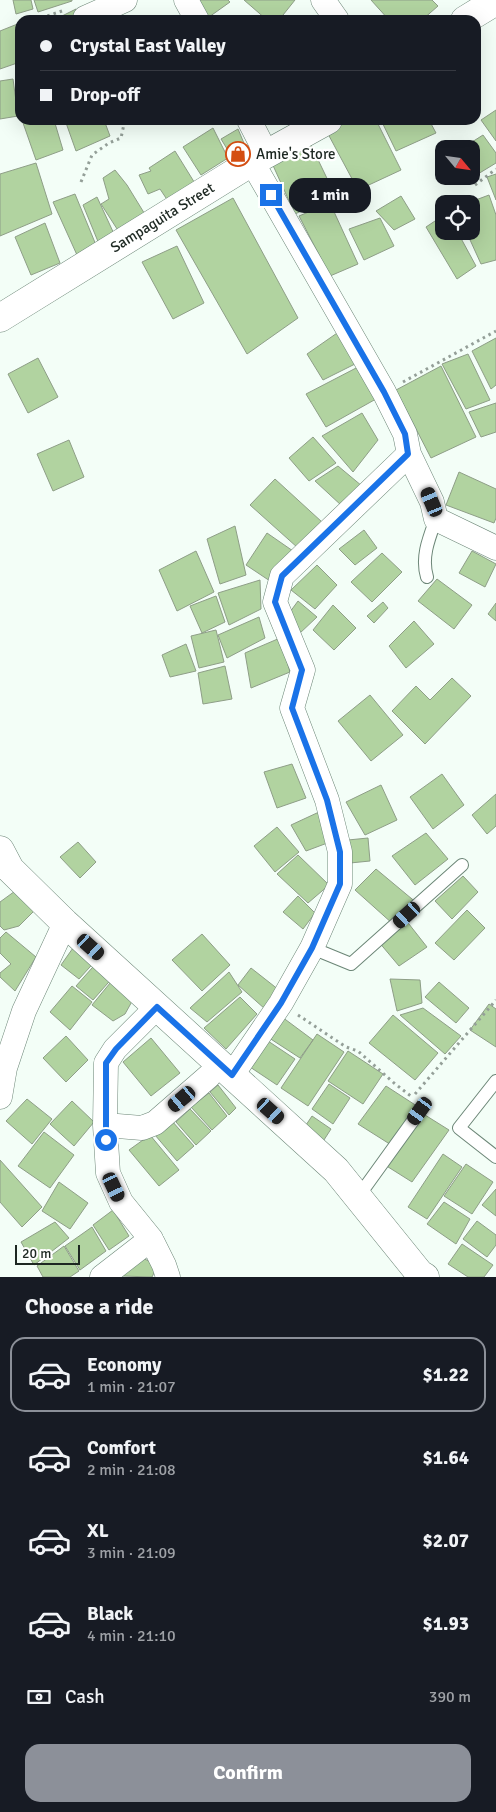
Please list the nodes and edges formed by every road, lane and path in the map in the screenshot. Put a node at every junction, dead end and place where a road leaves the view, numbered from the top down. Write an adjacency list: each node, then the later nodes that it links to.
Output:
1 (125, 0): 5 (street)
2 (186, 0): 7 (street)
3 (323, 0): 8 (street)
4 (496, 1): 9 (street)
5 (78, 13): 6 (path)
6 (66, 15)
7 (194, 15)
8 (334, 15)
9 (473, 15)
10 (124, 125): 16 (path)
11 (250, 125): 13 (street)
12 (319, 125): 13 (street, Sampaguita Street)
13 (259, 159): 17 (street, Sampaguita Street); 19 (street)
14 (496, 169): 15 (path)
15 (480, 181)
16 (81, 182)
17 (0, 318)
18 (496, 331): 19 (path)
19 (384, 392): 20 (street)
20 (408, 454): 21 (street); 27 (street)
21 (436, 519): 22 (street); 23 (lane)
22 (496, 548)
23 (427, 577)
24 (0, 850): 26 (street)
25 (462, 866): 27 (lane)
26 (65, 923): 30 (street); 33 (street)
27 (312, 948): 29 (street)
28 (496, 1000): 29 (path)
29 (281, 1003): 31 (street)
30 (157, 1007): 31 (street); 35 (street)
31 (221, 1075): 35 (street); 37 (street)
32 (496, 1082): 36 (lane)
33 (0, 1098)
34 (420, 1111): 37 (lane)
35 (105, 1124): 38 (street)
36 (496, 1157)
37 (358, 1197): 41 (street)
38 (151, 1239): 39 (street); 40 (street)
39 (102, 1277)
40 (168, 1277)
41 (424, 1277)

